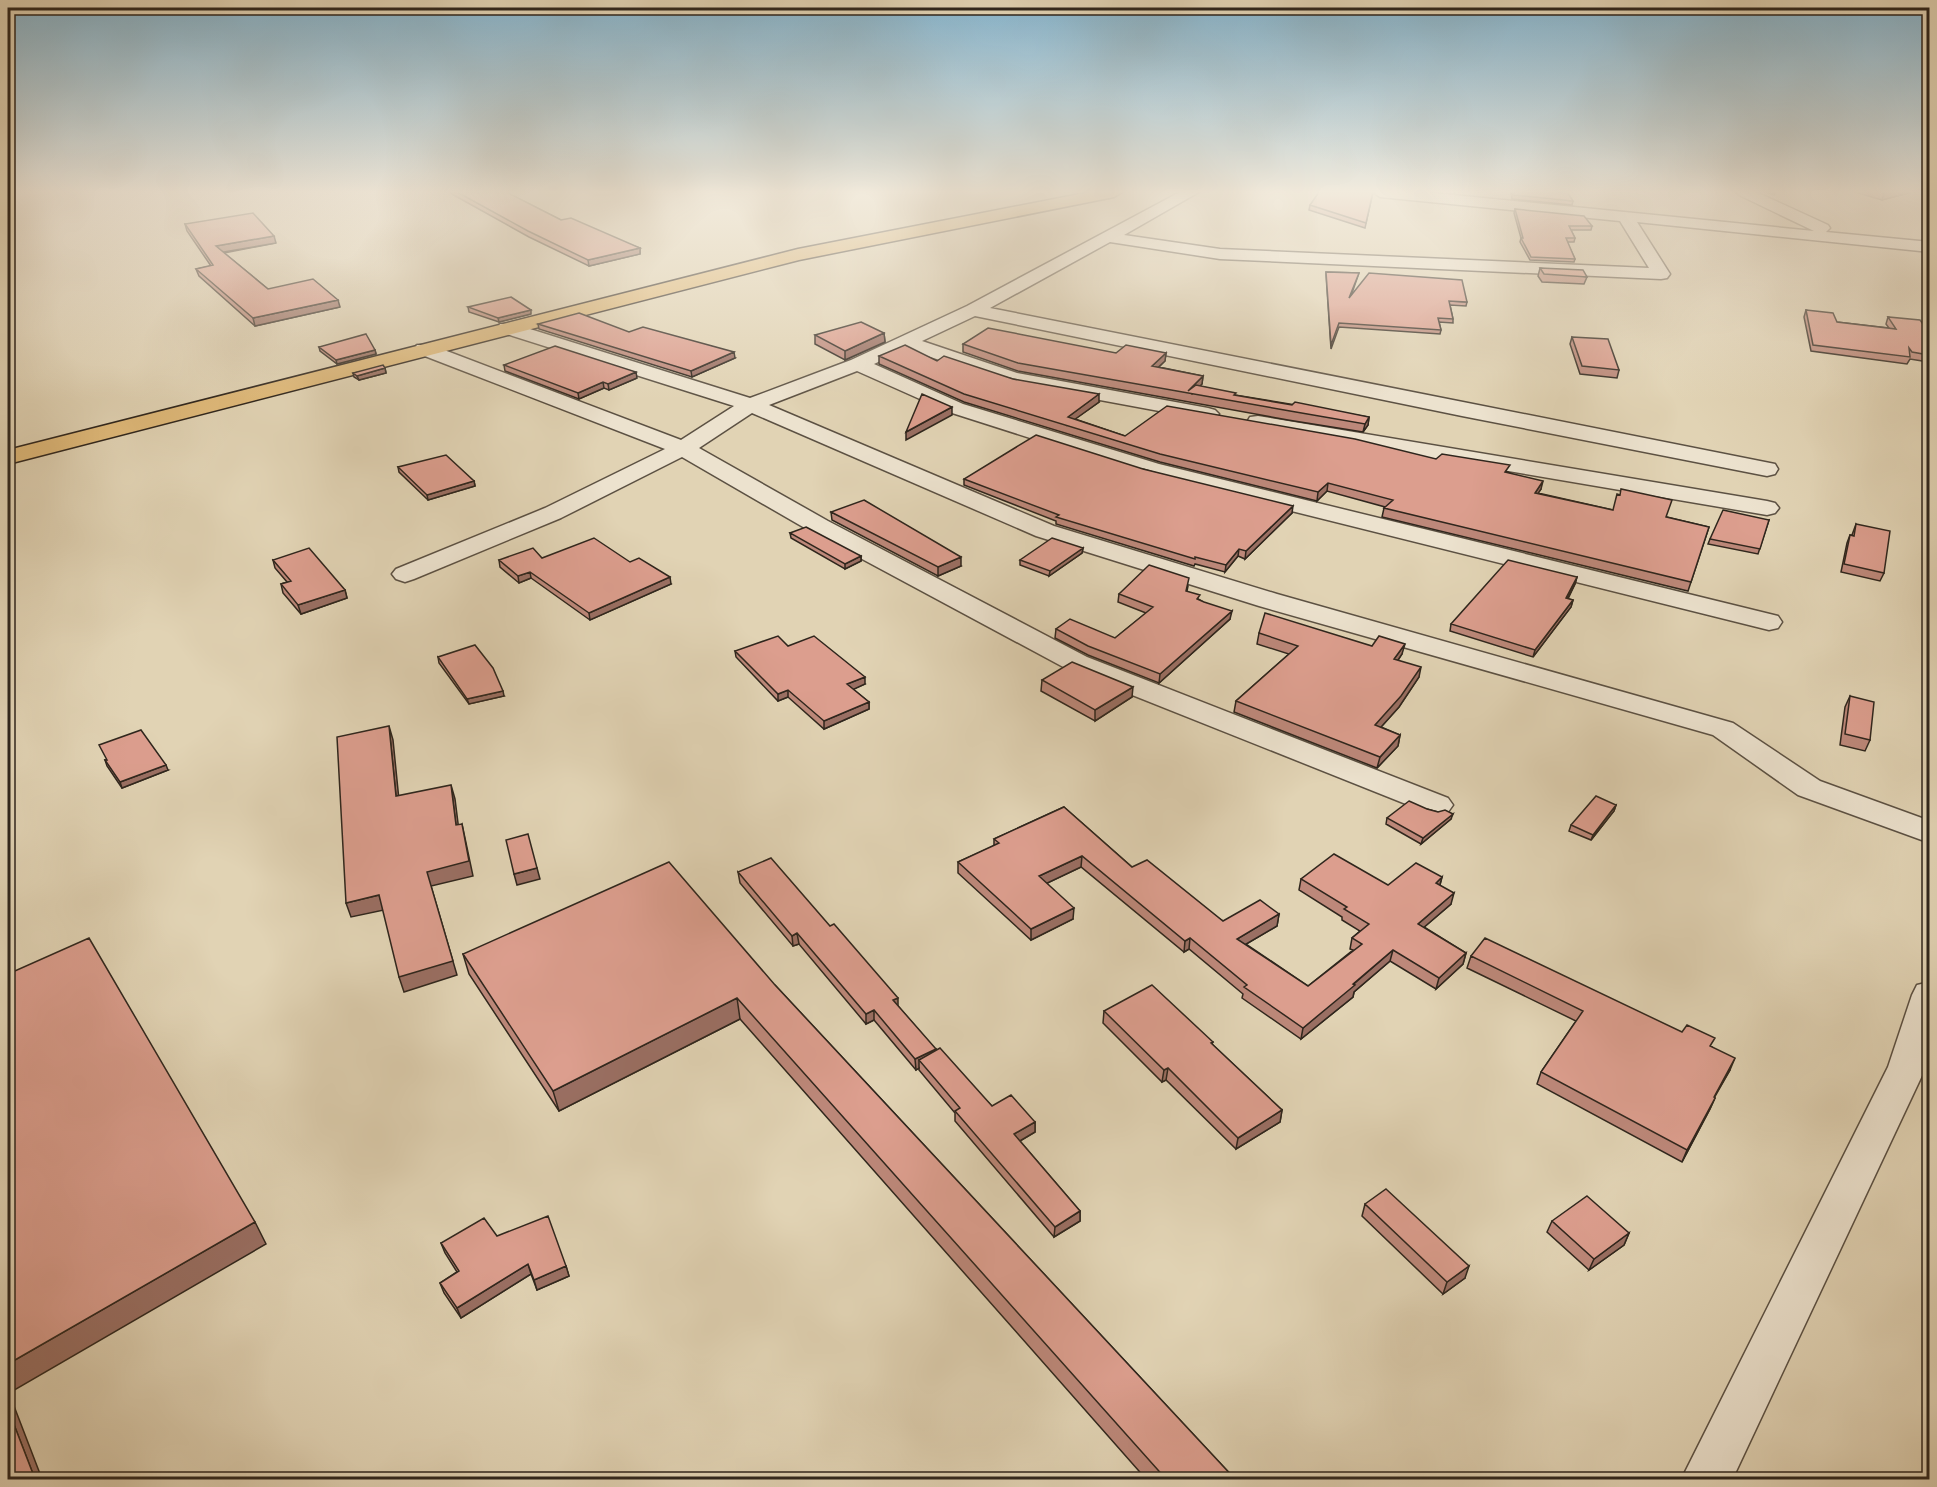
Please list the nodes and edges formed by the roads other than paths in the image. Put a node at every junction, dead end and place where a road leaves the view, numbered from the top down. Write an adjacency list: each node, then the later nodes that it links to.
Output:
1 (773, 261): 6 (highway)
2 (1063, 261): 5 (street)
3 (1383, 261): 4 (street)
4 (1653, 261)
5 (973, 310): 7 (street); 13 (street)
6 (507, 328): 8 (highway); 10 (street)
7 (905, 342): 9 (street); 14 (street)
8 (424, 349): 11 (street); 12 (highway)
9 (858, 364): 10 (street); 16 (street)
10 (751, 405): 11 (street); 18 (street)
11 (683, 447): 15 (street); 17 (street)
12 (8, 458)
13 (1767, 469)
14 (1767, 508)
15 (405, 574)
16 (1769, 622)
17 (1437, 805)
18 (1929, 833)
19 (1929, 994): 20 (street)
20 (1706, 1479)

